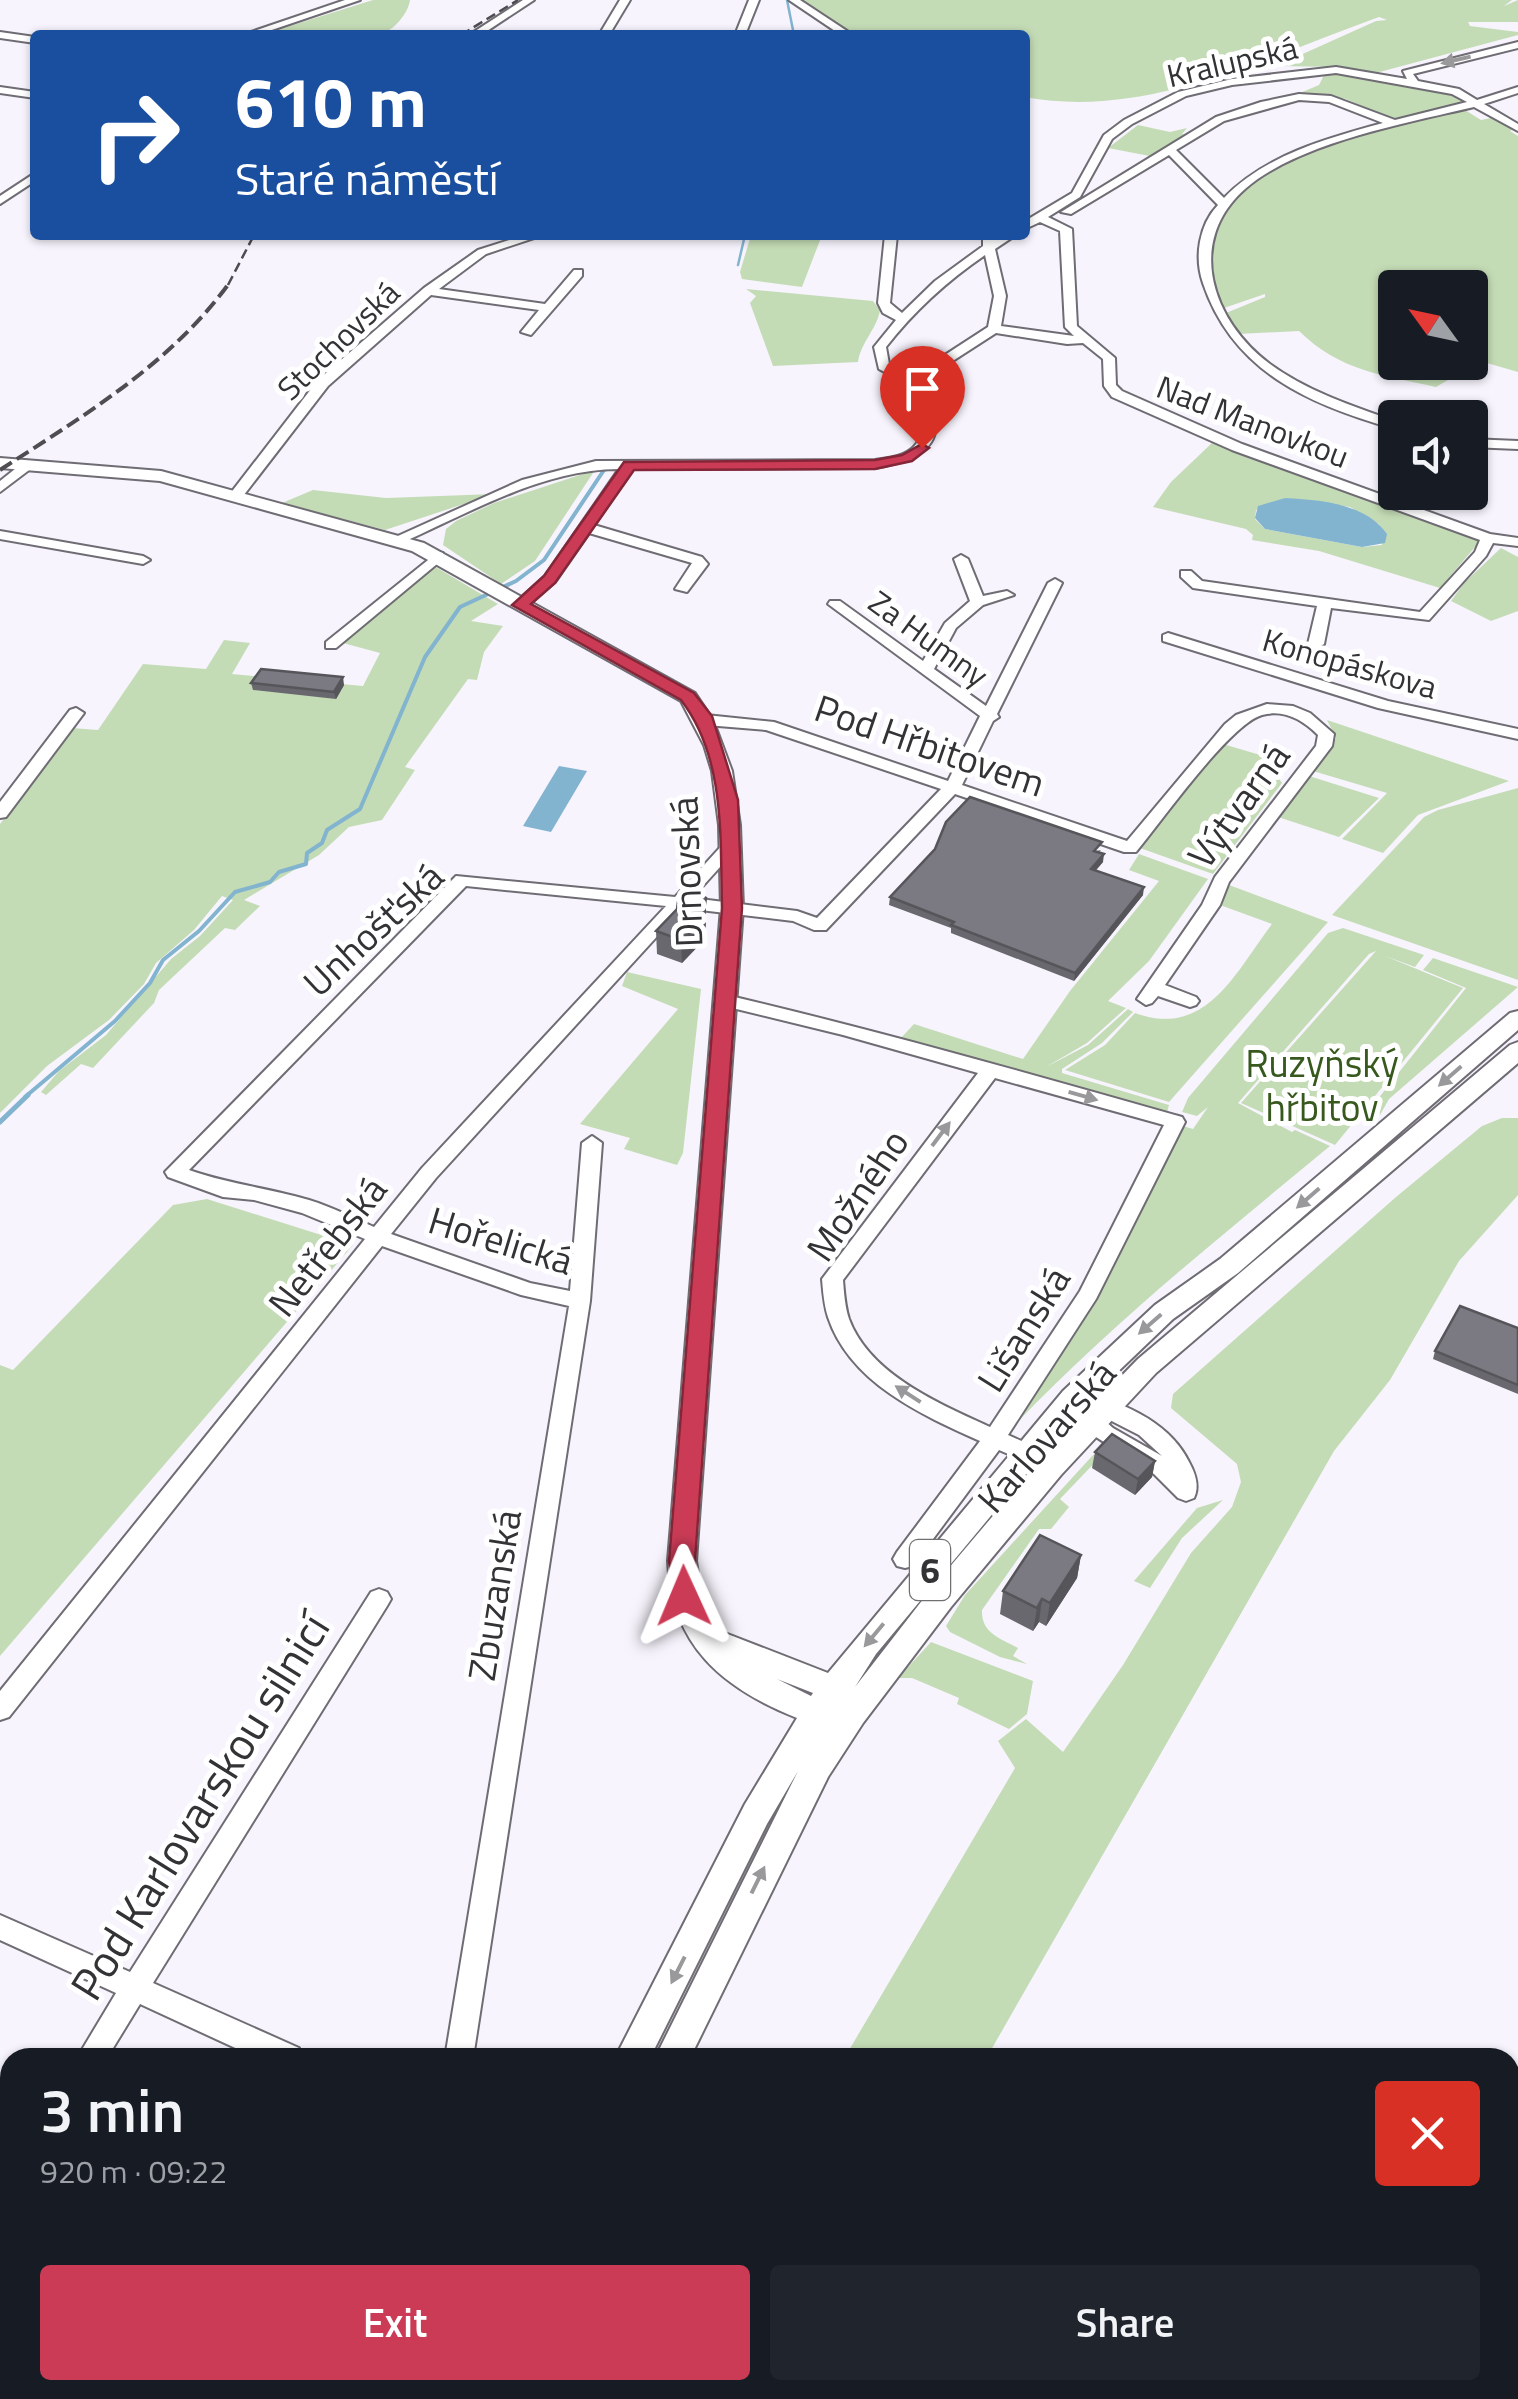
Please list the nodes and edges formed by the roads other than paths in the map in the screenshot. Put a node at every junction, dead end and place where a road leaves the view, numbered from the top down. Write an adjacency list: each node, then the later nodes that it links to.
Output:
1 (355, 0): 6 (street)
2 (528, 0): 7 (street)
3 (625, 0): 8 (street)
4 (754, 0): 9 (street)
5 (794, 0): 10 (street)
6 (262, 30)
7 (482, 30)
8 (607, 30)
9 (742, 30)
10 (840, 30)
11 (0, 35): 12 (street)
12 (30, 39)
13 (1518, 46): 14 (street, one-way to 14)
14 (1407, 74): 15 (street); 16 (street)
15 (1382, 78): 16 (street, Kralupská); 29 (street, Kralupská)
16 (1415, 84): 22 (street, Kralupská)
17 (0, 90): 19 (street)
18 (1518, 90): 20 (street)
19 (30, 93)
20 (1496, 99): 21 (street); 22 (street)
21 (1518, 103)
22 (1480, 104): 23 (street); 24 (street, Kralupská)
23 (1393, 123): 25 (street); 28 (street)
24 (1518, 128)
25 (1172, 152): 28 (street); 29 (street)
26 (30, 179): 27 (street)
27 (0, 200)
28 (1223, 202): 44 (street)
29 (1040, 218): 30 (street, Kralupská); 42 (street, Nad Manovkou)
30 (1030, 223)
31 (482, 240): 35 (street)
32 (521, 240): 35 (street, Stochovská)
33 (890, 240): 39 (street)
34 (989, 241): 39 (street); 40 (street)
35 (482, 252): 37 (street, Stochovská)
36 (578, 273): 38 (street)
37 (428, 290): 38 (street); 51 (street, Stochovská)
38 (547, 308): 41 (street)
39 (901, 318): 43 (street)
40 (994, 329): 42 (street); 43 (street)
41 (527, 332)
42 (1083, 338): 54 (street, Nad Manovkou)
43 (910, 382): 49 (street)
44 (1378, 419)
45 (1488, 444): 46 (street)
46 (1518, 445)
47 (0, 463): 48 (main road)
48 (30, 464): 50 (street); 51 (main road)
49 (629, 465): 52 (street); 55 (street)
50 (0, 488)
51 (235, 496): 55 (main road)
52 (588, 528): 62 (street); 64 (street)
53 (0, 536): 59 (street)
54 (1488, 538): 56 (street, Nad Manovkou); 66 (street)
55 (396, 540): 57 (main road)
56 (1518, 542)
57 (438, 556): 64 (main road); 70 (street)
58 (961, 559): 65 (street)
59 (143, 560)
60 (1186, 574): 66 (street)
61 (1055, 583): 73 (street, Za Humny)
62 (682, 588)
63 (1007, 595): 65 (street)
64 (513, 601): 74 (main road)
65 (978, 602): 71 (street)
66 (1326, 603): 69 (street)
67 (835, 604): 71 (street, Za Humny)
68 (1168, 638): 75 (street, Konopáskova)
69 (1316, 644)
70 (331, 645)
71 (926, 670): 73 (street, Za Humny)
72 (76, 713): 77 (street)
73 (991, 716): 76 (street, Za Humny)
74 (706, 720): 76 (street, Pod Hřbitovem); 78 (main road, Drnovská)
75 (1518, 734)
76 (953, 786): 79 (street, Pod Hřbitovem); 81 (street, Za Humny)
77 (0, 813)
78 (732, 846): 80 (street, Netřebská); 81 (main road, Drnovská)
79 (1130, 848): 83 (street, Výtvarná)
80 (678, 903): 81 (street); 90 (street, Unhošťská); 91 (street, Netřebská)
81 (732, 908): 82 (main road, Drnovská)
82 (726, 1001): 87 (street); 99 (main road, Drnovská)
83 (1190, 1001)
84 (1518, 1018): 93 (main road, Karlovarská / 6, one-way to 93)
85 (1518, 1050): 88 (main road, Karlovarská / 6)
86 (1518, 1058): 88 (main road)
87 (991, 1069): 95 (street, Možného, one-way to 87); 95 (street, Lišanská, one-way to 95)
88 (1494, 1069): 94 (main road, Karlovarská / 6)
89 (592, 1144): 92 (street, Zbuzanská)
90 (175, 1172): 91 (street, Hořelická)
91 (380, 1238): 92 (street, Hořelická); 100 (street, Netřebská)
92 (580, 1301): 105 (street, Zbuzanská)
93 (1073, 1398): 94 (street); 96 (main road, Karlovarská / 6)
94 (1099, 1415): 99 (main road, Karlovarská / 6)
95 (994, 1438): 96 (street, Možného); 97 (street, Lišanská)
96 (1029, 1454): 99 (main road, Karlovarská / 6, one-way to 99)
97 (905, 1559)
98 (380, 1600): 102 (street, Pod Karlovarskou silnicí)
99 (834, 1705): 106 (main road, Karlovarská / 6, one-way to 106); 107 (main road, Karlovarská / 6, one-way to 99)
100 (0, 1709)
101 (0, 1927): 102 (street)
102 (135, 1988): 103 (street, Pod Karlovarskou silnicí); 104 (street)
103 (98, 2048)
104 (267, 2048)
105 (460, 2048)
106 (637, 2048)
107 (677, 2048)

